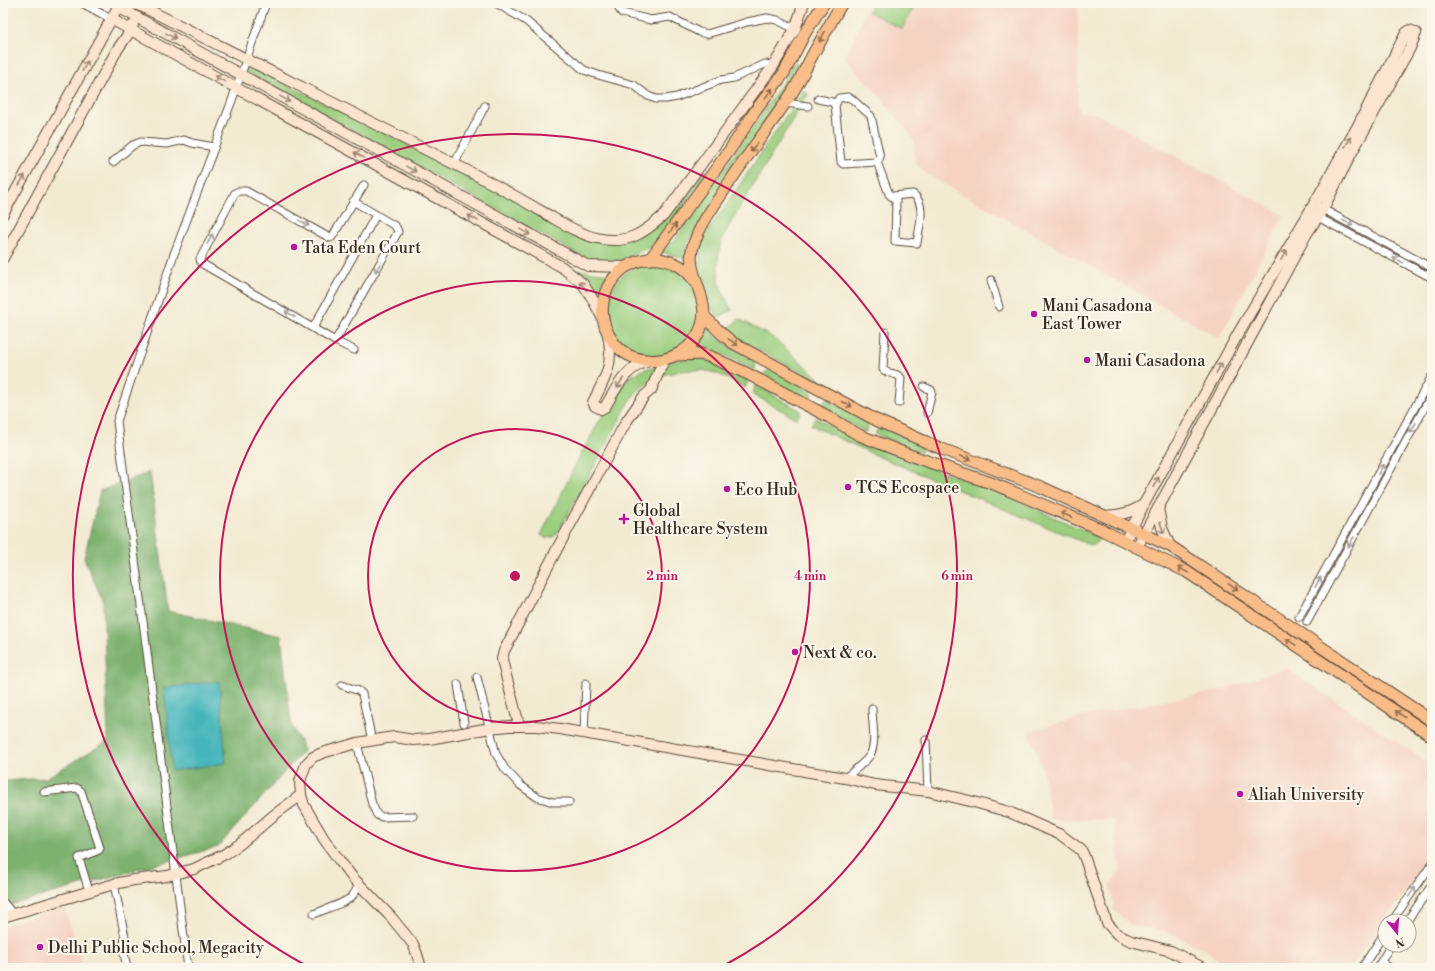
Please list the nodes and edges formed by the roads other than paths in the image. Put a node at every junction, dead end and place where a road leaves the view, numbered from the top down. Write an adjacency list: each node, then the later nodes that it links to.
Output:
1 (82, 3): 10 (street)
2 (266, 3): 13 (street)
3 (496, 3): 14 (street)
4 (620, 3): 11 (street)
5 (804, 3): 11 (street)
6 (824, 3): 27 (main road, one-way to 6)
7 (842, 3): 18 (main road, one-way to 18)
8 (114, 5): 9 (street); 10 (street); 13 (street)
9 (137, 18): 12 (street); 15 (street, one-way to 15)
10 (111, 19): 12 (street); 32 (street, one-way to 10)
11 (795, 29): 14 (street)
12 (130, 30): 16 (street, one-way to 12); 35 (street)
13 (246, 59): 15 (street); 26 (street)
14 (774, 65): 24 (street)
15 (240, 74): 16 (street); 37 (street, one-way to 37)
16 (236, 88): 22 (street); 44 (street, one-way to 16)
17 (818, 99): 19 (street)
18 (785, 103): 21 (street); 41 (main road, one-way to 41)
19 (835, 105): 25 (street); 25 (street)
20 (484, 106): 26 (street)
21 (808, 106)
22 (214, 147): 23 (street); 89 (street)
23 (113, 162)
24 (704, 162): 26 (street); 27 (street)
25 (877, 162): 29 (street)
26 (454, 164)
27 (714, 171): 36 (main road, one-way to 27)
28 (364, 185): 30 (street)
29 (893, 196): 29 (street)
30 (353, 202): 34 (street); 45 (street, one-way to 30)
31 (1311, 208): 33 (street); 33 (street, one-way to 33); 58 (street, one-way to 31)
32 (3, 214)
33 (1320, 214): 38 (street, one-way to 38); 39 (street, one-way to 33); 59 (street)
34 (376, 215): 45 (street); 48 (street, one-way to 48)
35 (3, 258)
36 (650, 259): 37 (main road); 41 (main road)
37 (625, 267): 44 (main road)
38 (1432, 268)
39 (1432, 278)
40 (992, 280): 42 (street)
41 (697, 284): 43 (main road)
42 (999, 307)
43 (704, 316): 50 (main road); 60 (main road, one-way to 60)
44 (602, 319): 47 (main road)
45 (313, 328): 48 (street)
46 (885, 332): 56 (street)
47 (608, 334): 52 (main road); 52 (street, one-way to 47)
48 (335, 341): 49 (street)
49 (354, 350)
50 (677, 355): 51 (main road); 63 (main road, one-way to 50)
51 (664, 360): 52 (main road); 74 (street)
52 (650, 361)
53 (1432, 376): 66 (street, one-way to 53)
54 (924, 387): 57 (street)
55 (1432, 394): 67 (street, one-way to 67)
56 (899, 403)
57 (927, 413)
58 (1144, 504): 60 (street); 61 (street)
59 (1158, 508): 62 (street); 64 (street, one-way to 64)
60 (1104, 516): 61 (main road)
61 (1131, 528): 62 (main road); 63 (street)
62 (1143, 534): 64 (main road); 65 (street)
63 (1126, 541): 65 (main road)
64 (1170, 546): 73 (main road, one-way to 73)
65 (1137, 547): 78 (main road, one-way to 65)
66 (1299, 616)
67 (1307, 622)
68 (477, 677): 76 (street)
69 (586, 683): 77 (street)
70 (458, 684): 75 (street)
71 (342, 685): 80 (street)
72 (872, 709): 82 (street)
73 (1432, 720)
74 (514, 726): 76 (street); 77 (street)
75 (464, 728): 76 (street); 80 (street)
76 (493, 728): 86 (street)
77 (584, 734): 82 (street)
78 (1432, 736)
79 (926, 740): 83 (street)
80 (372, 741): 81 (street)
81 (357, 743): 85 (street); 87 (street)
82 (852, 780): 83 (street)
83 (928, 791): 106 (street)
84 (44, 792): 93 (street)
85 (301, 795): 89 (street); 91 (street)
86 (568, 802)
87 (412, 816)
88 (1432, 864): 95 (street, one-way to 88)
89 (175, 874): 90 (street); 104 (street)
90 (114, 884): 93 (street); 103 (street)
91 (359, 884): 98 (street); 105 (street)
92 (1432, 885): 96 (street)
93 (89, 891): 97 (street)
94 (3, 902): 97 (street)
95 (1398, 913)
96 (1412, 913)
97 (13, 914): 99 (street)
98 (314, 914)
99 (3, 917)
100 (1377, 945): 107 (street)
101 (1386, 953): 102 (street)
102 (1379, 965): 108 (street)
103 (127, 968)
104 (188, 968)
105 (420, 968)
106 (1203, 968)
107 (1362, 968)
108 (1390, 968)

